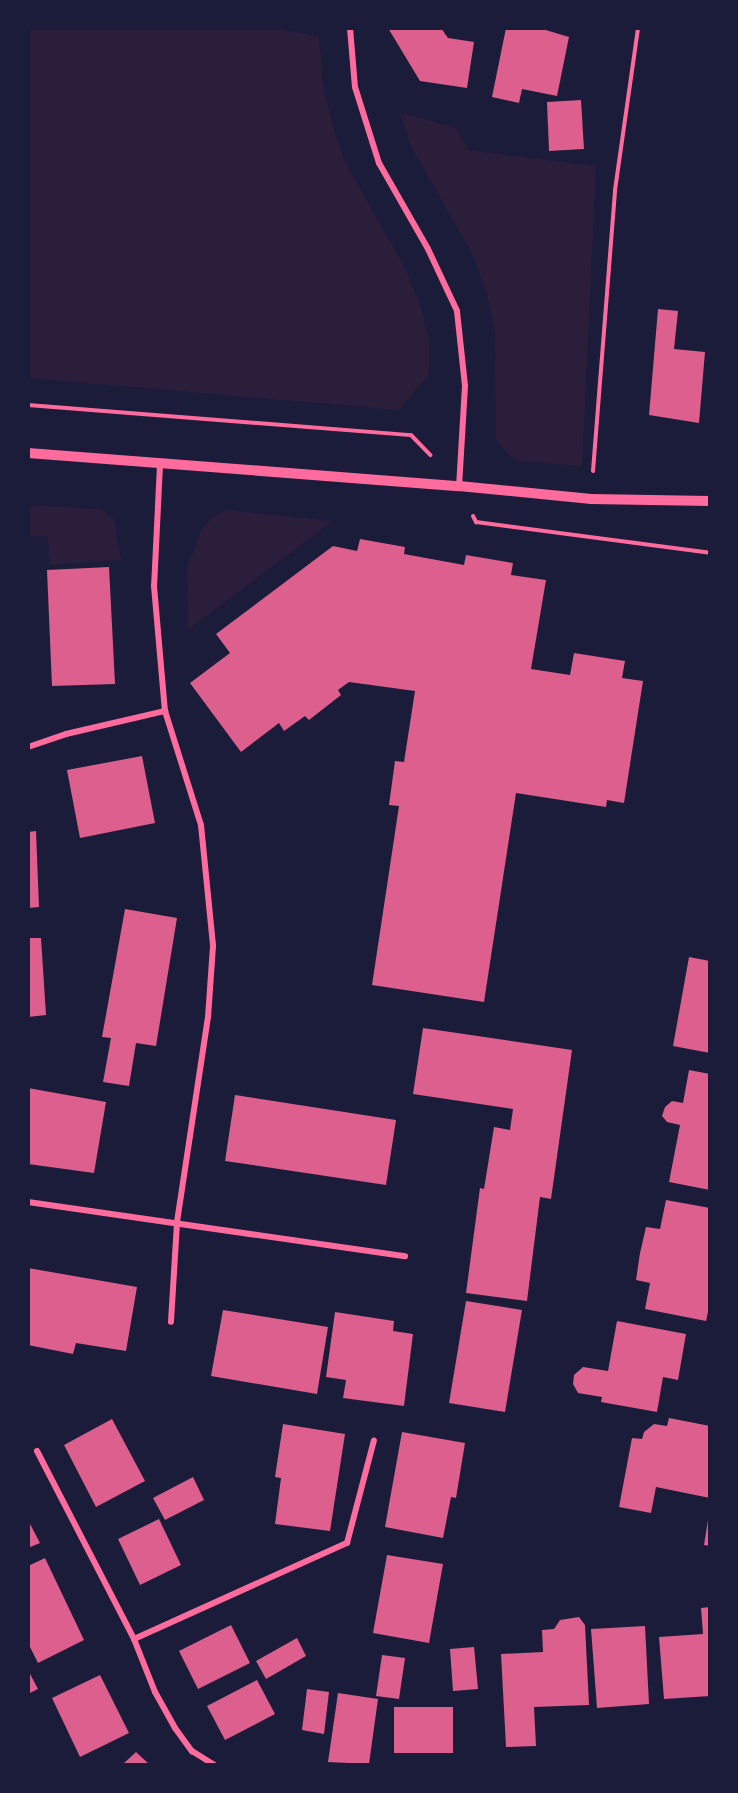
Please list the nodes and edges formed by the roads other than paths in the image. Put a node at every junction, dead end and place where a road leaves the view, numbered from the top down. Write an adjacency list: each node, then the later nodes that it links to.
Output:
1 (351, 28): 4 (street)
2 (28, 453): 3 (street)
3 (160, 465): 4 (street); 6 (street)
4 (459, 486): 5 (street)
5 (710, 501)
6 (165, 711): 7 (street); 9 (street)
7 (28, 747)
8 (28, 1202): 9 (street)
9 (177, 1223): 10 (street); 11 (street)
10 (405, 1256)
11 (171, 1322)
12 (374, 1440): 14 (street)
13 (37, 1451): 14 (street)
14 (134, 1639): 15 (street)
15 (213, 1764)

